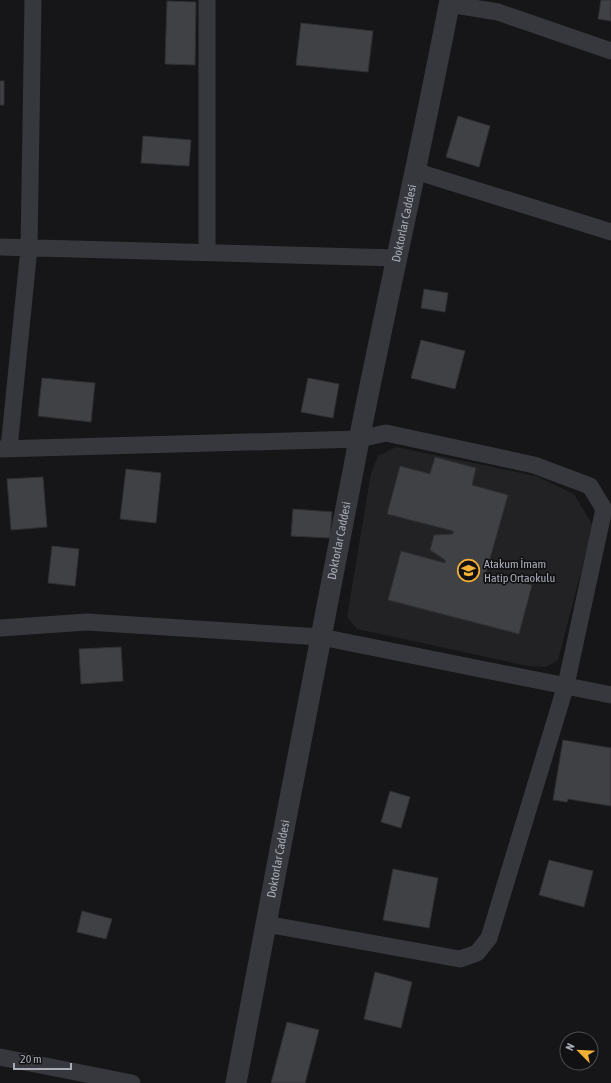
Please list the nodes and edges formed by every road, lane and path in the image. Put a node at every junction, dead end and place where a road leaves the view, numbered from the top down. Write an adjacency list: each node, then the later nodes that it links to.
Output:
1 (33, 0): 8 (street)
2 (207, 0): 9 (street)
3 (449, 2): 4 (street); 5 (street, Doktorlar Caddesi)
4 (611, 51)
5 (415, 171): 6 (street); 10 (street, Doktorlar Caddesi)
6 (611, 232)
7 (0, 247): 8 (street)
8 (29, 248): 9 (street); 12 (street)
9 (207, 252): 10 (street)
10 (396, 258): 11 (street, Doktorlar Caddesi)
11 (359, 439): 12 (street); 14 (street, Doktorlar Caddesi); 15 (street)
12 (5, 448)
13 (0, 628): 14 (street)
14 (321, 637): 15 (street); 17 (street, Doktorlar Caddesi)
15 (566, 685): 16 (street); 17 (street)
16 (611, 695)
17 (266, 924): 20 (street, Doktorlar Caddesi)
18 (0, 1057): 19 (street)
19 (132, 1083)
20 (236, 1083)

